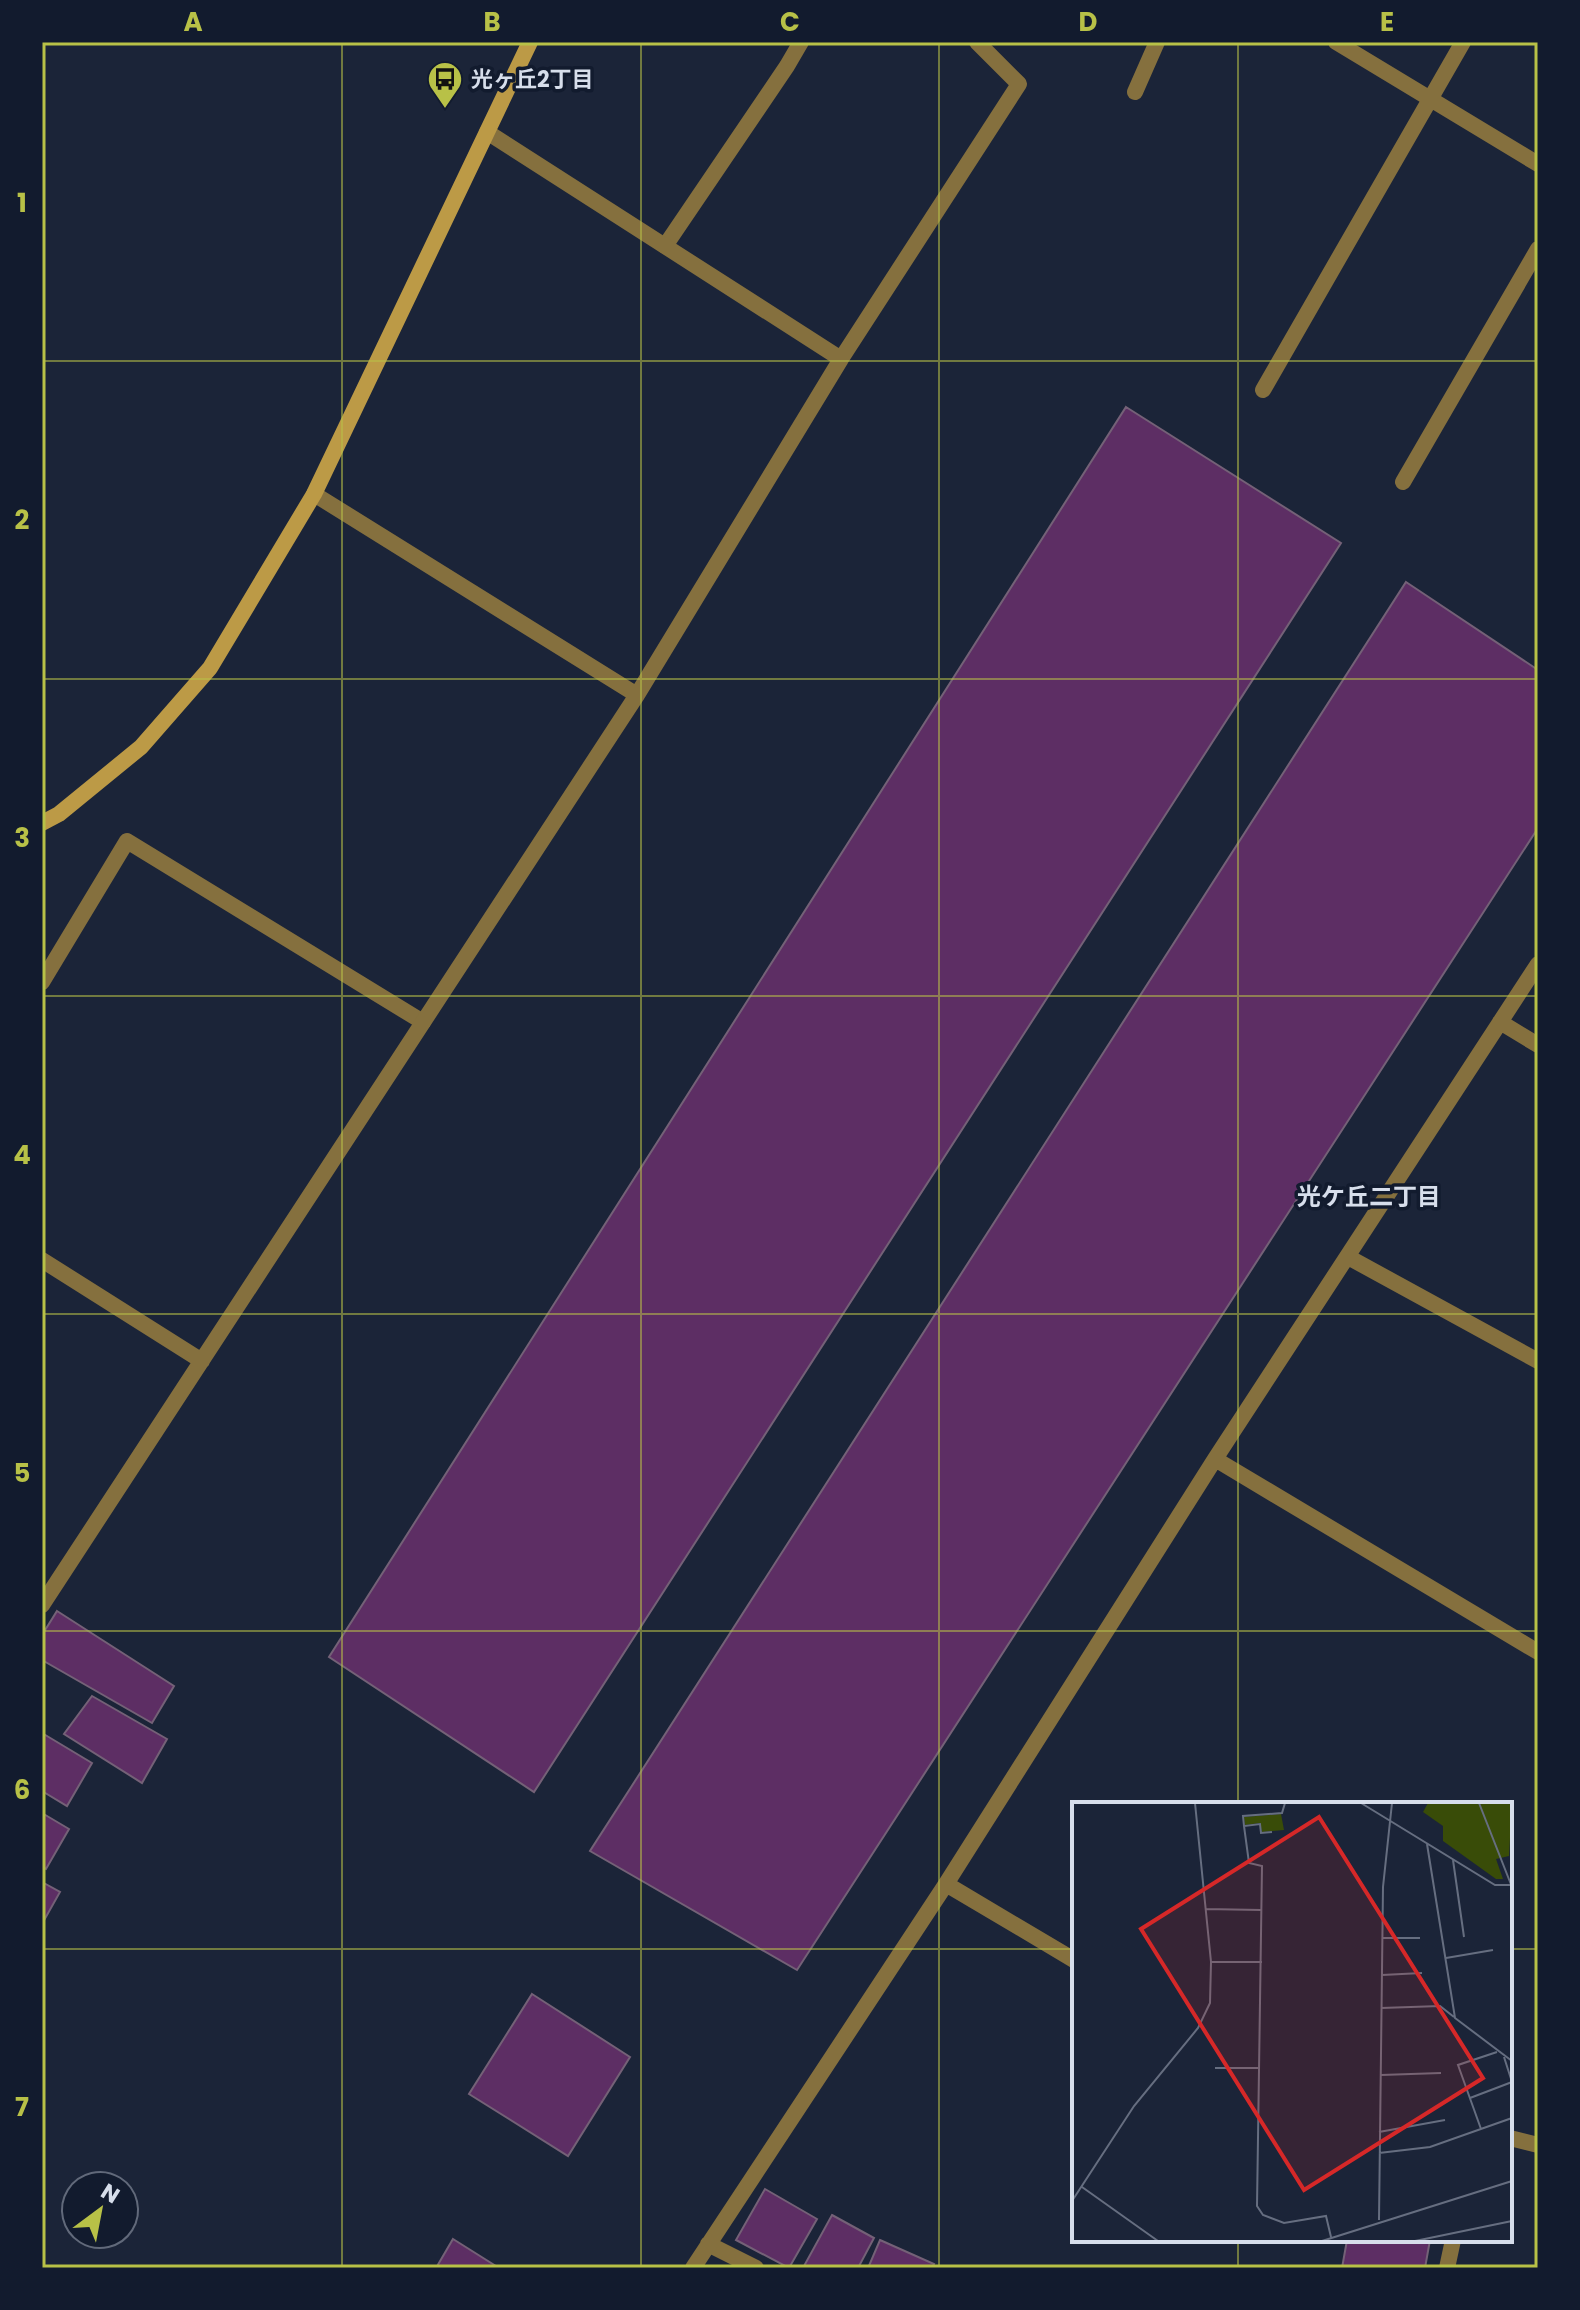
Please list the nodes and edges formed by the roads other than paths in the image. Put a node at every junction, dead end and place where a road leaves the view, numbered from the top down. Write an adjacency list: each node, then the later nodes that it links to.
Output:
1 (530, 42): 9 (street)
2 (801, 42): 11 (street)
3 (977, 42): 13 (street)
4 (1157, 42): 7 (street)
5 (1336, 42): 8 (street)
6 (1463, 42): 8 (street)
7 (1135, 92)
8 (1431, 98): 10 (street); 14 (street)
9 (487, 132): 11 (street); 16 (street)
10 (1538, 164)
11 (665, 246): 13 (street)
12 (1538, 249): 15 (street)
13 (841, 359): 17 (street)
14 (1263, 390)
15 (1403, 482)
16 (314, 494): 17 (street); 18 (street)
17 (637, 695): 21 (street)
18 (42, 823)
19 (1538, 964): 22 (street)
20 (42, 982): 21 (street)
21 (423, 1022): 26 (street)
22 (1500, 1022): 23 (street); 24 (street)
23 (1538, 1045)
24 (1348, 1257): 27 (street); 28 (street)
25 (42, 1260): 26 (street)
26 (202, 1361): 29 (street)
27 (1538, 1361)
28 (1215, 1459): 30 (street); 31 (street)
29 (42, 1605)
30 (1538, 1652)
31 (946, 1884): 32 (street); 36 (street)
32 (1072, 1959)
33 (1512, 2138): 34 (street)
34 (1538, 2145)
35 (1453, 2242): 39 (street)
36 (708, 2244): 37 (street); 38 (street)
37 (693, 2268)
38 (756, 2268)
39 (1447, 2268)

